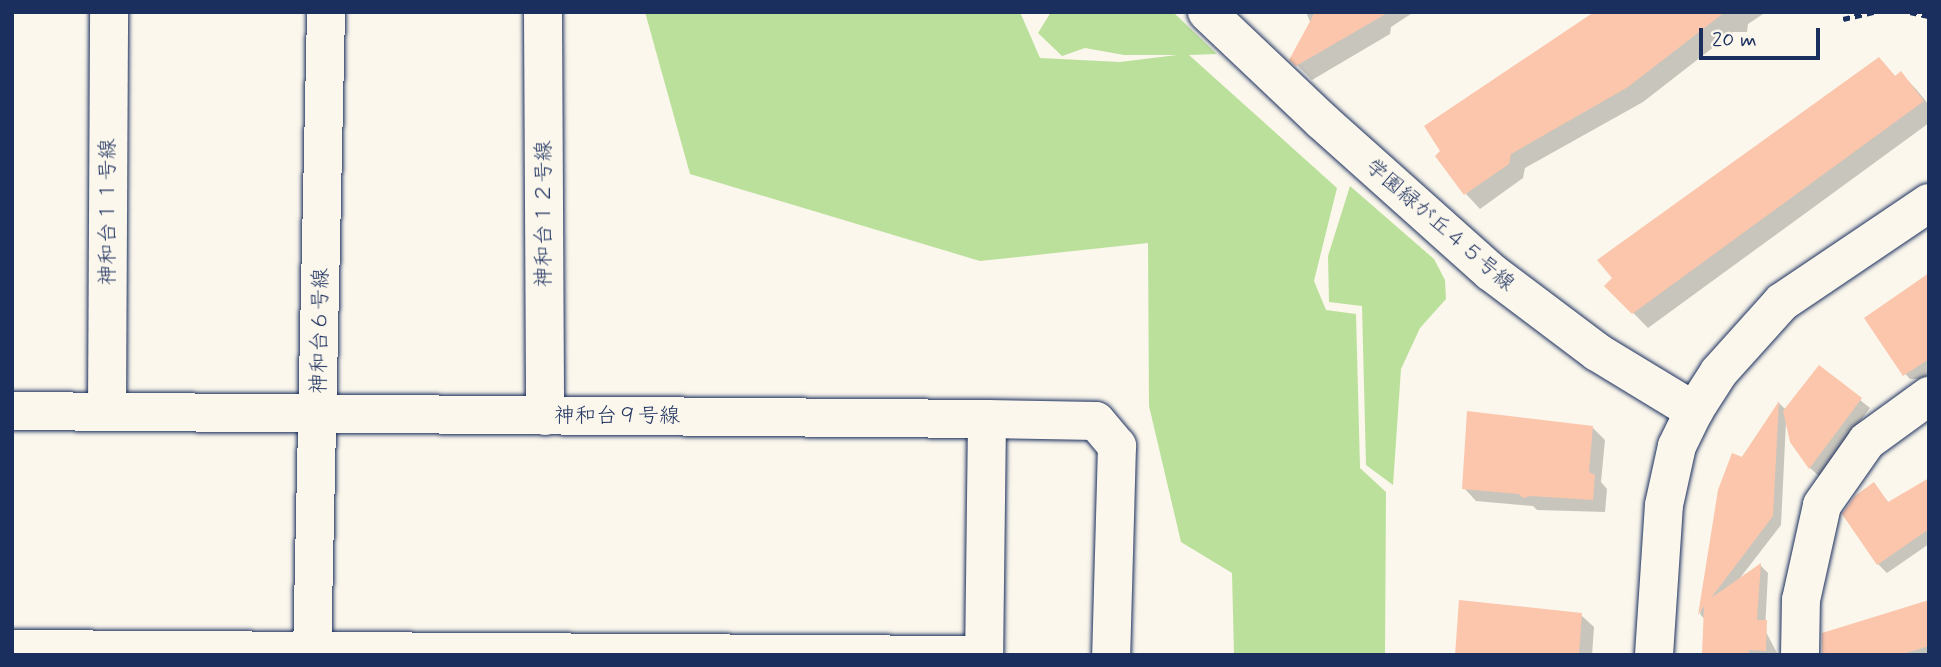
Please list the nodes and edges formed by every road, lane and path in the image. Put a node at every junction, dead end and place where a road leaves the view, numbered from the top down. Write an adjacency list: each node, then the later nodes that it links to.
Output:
1 (110, 12): 12 (street, 神和台１１号線)
2 (326, 12): 13 (street, 神和台６号線)
3 (543, 12): 15 (street, 神和台１２号線)
4 (1206, 12): 14 (street, 学園緑が丘４５号線)
5 (1874, 12): 8 (path)
6 (1910, 12): 7 (path)
7 (1929, 16)
8 (1843, 19)
9 (1929, 203): 14 (street)
10 (1929, 396): 23 (street)
11 (12, 411): 12 (street, 神和台９号線)
12 (107, 411): 13 (street, 神和台９号線)
13 (318, 411): 15 (street, 神和台９号線); 18 (street, 神和台６号線)
14 (1694, 411): 22 (street)
15 (545, 416): 16 (street, 神和台９号線)
16 (987, 419): 20 (street); 21 (street, 神和台９号線)
17 (12, 649): 18 (street)
18 (312, 652): 19 (street)
19 (975, 655)
20 (984, 655)
21 (1111, 655)
22 (1654, 655)
23 (1800, 655)

